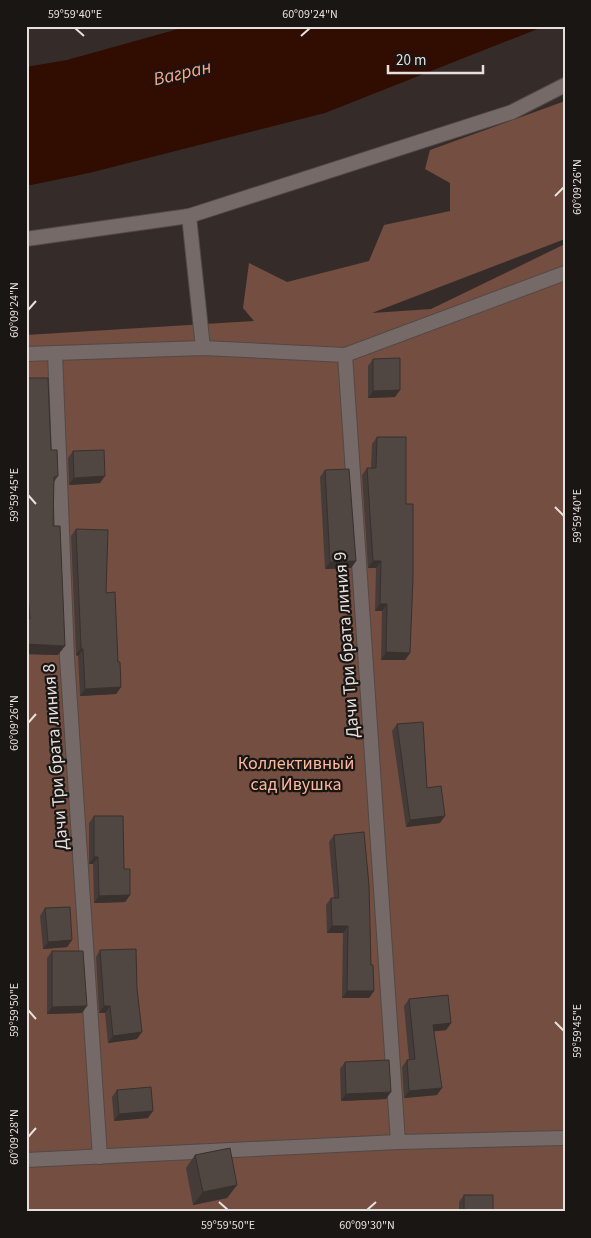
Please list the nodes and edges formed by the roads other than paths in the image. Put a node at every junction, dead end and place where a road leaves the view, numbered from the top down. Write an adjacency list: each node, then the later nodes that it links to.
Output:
1 (565, 85): 2 (street)
2 (189, 216): 3 (street); 5 (street)
3 (26, 238)
4 (565, 273): 8 (street)
5 (203, 348): 6 (street); 8 (street)
6 (55, 353): 7 (street); 11 (street, Дачи Три брата линия 8)
7 (26, 354)
8 (345, 355): 10 (street, Дачи Три брата линия 9)
9 (565, 1138): 10 (street)
10 (398, 1142): 11 (street)
11 (100, 1158): 12 (street)
12 (26, 1160)

